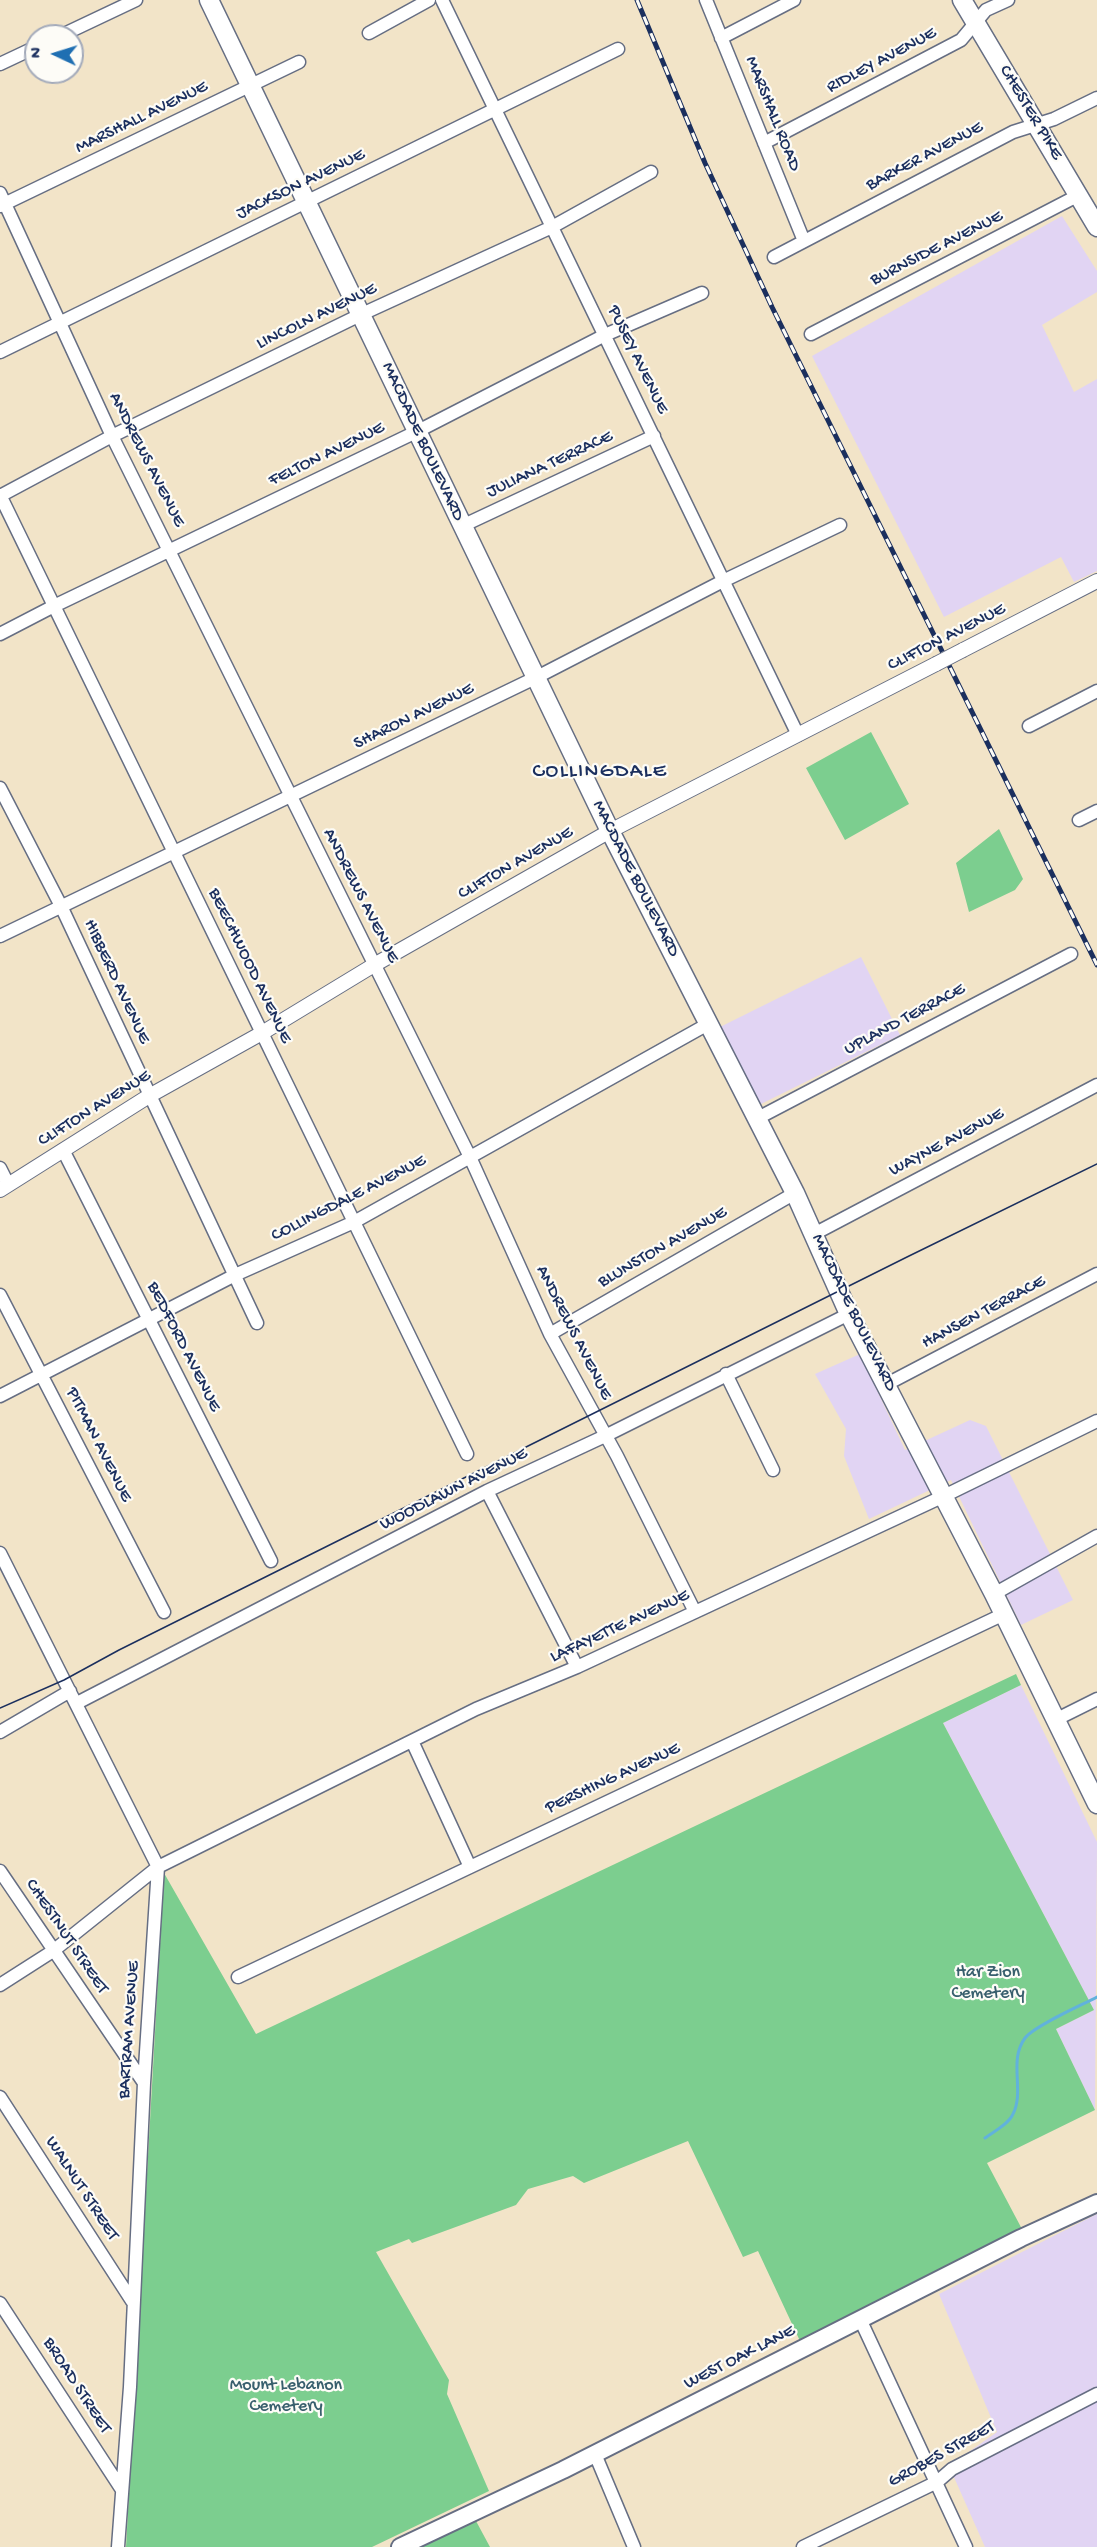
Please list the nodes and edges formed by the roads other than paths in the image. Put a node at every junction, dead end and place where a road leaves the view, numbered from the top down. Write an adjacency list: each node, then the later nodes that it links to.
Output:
1 (136, 0): 10 (street)
2 (209, 0): 17 (main road, MACDADE BOULEVARD)
3 (429, 0): 11 (street)
4 (442, 0): 19 (street, PUSEY AVENUE)
5 (706, 0): 12 (street, MARSHALL ROAD)
6 (795, 0): 12 (street)
7 (962, 0): 9 (main road, CHESTER PIKE)
8 (1008, 0): 9 (street, RIDLEY AVENUE)
9 (976, 23): 20 (main road, CHESTER PIKE); 21 (street, RIDLEY AVENUE)
10 (84, 25)
11 (369, 33)
12 (721, 38): 21 (street, MARSHALL ROAD)
13 (618, 49): 19 (street, JACKSON AVENUE)
14 (24, 53): 16 (street)
15 (299, 62): 17 (street, MARSHALL AVENUE)
16 (0, 64)
17 (250, 86): 24 (street, MARSHALL AVENUE); 25 (main road, MACDADE BOULEVARD)
18 (1097, 98): 20 (street, BARKER AVENUE)
19 (496, 110): 25 (street, JACKSON AVENUE); 26 (street, PUSEY AVENUE)
20 (1038, 124): 23 (main road, CHESTER PIKE); 28 (street, BARKER AVENUE)
21 (764, 143): 28 (street, MARSHALL ROAD)
22 (651, 172): 26 (street, LINCOLN AVENUE)
23 (1079, 195): 27 (main road, CHESTER PIKE); 33 (street, BURNSIDE AVENUE)
24 (2, 201): 32 (street, ANDREWS AVENUE)
25 (307, 202): 31 (main road, MACDADE BOULEVARD); 32 (street, JACKSON AVENUE)
26 (552, 226): 31 (street, LINCOLN AVENUE); 34 (street, PUSEY AVENUE)
27 (1097, 227)
28 (804, 241): 29 (street, BARKER AVENUE)
29 (774, 257)
30 (702, 293): 34 (street, FELTON AVENUE)
31 (362, 314): 36 (main road, MACDADE BOULEVARD); 37 (street, LINCOLN AVENUE)
32 (59, 325): 35 (street, JACKSON AVENUE); 37 (street, ANDREWS AVENUE)
33 (811, 334)
34 (605, 335): 36 (street, FELTON AVENUE); 38 (street, PUSEY AVENUE)
35 (0, 352)
36 (418, 431): 41 (main road, MACDADE BOULEVARD); 42 (street, FELTON AVENUE)
37 (112, 436): 39 (street, LINCOLN AVENUE); 42 (street, ANDREWS AVENUE)
38 (654, 436): 41 (street, JULIANA TERRACE); 43 (street, PUSEY AVENUE)
39 (0, 495): 45 (street, BEECHWOOD AVENUE)
40 (840, 525): 43 (street, SHARON AVENUE)
41 (462, 526): 47 (main road, MACDADE BOULEVARD)
42 (171, 551): 45 (street, FELTON AVENUE); 52 (street, ANDREWS AVENUE)
43 (723, 581): 47 (street, SHARON AVENUE); 50 (street, PUSEY AVENUE)
44 (1097, 581): 50 (street, CLIFTON AVENUE, bridge)
45 (54, 606): 46 (street, FELTON AVENUE); 56 (street, BEECHWOOD AVENUE)
46 (0, 634)
47 (537, 677): 52 (street, SHARON AVENUE); 55 (main road, MACDADE BOULEVARD)
48 (1097, 690): 49 (street)
49 (1029, 726)
50 (798, 735): 55 (street, CLIFTON AVENUE)
51 (0, 788): 57 (street, HIBBERD AVENUE)
52 (290, 797): 56 (street, SHARON AVENUE); 60 (street, ANDREWS AVENUE)
53 (1097, 811): 54 (street)
54 (1080, 820)
55 (610, 831): 60 (street, CLIFTON AVENUE); 61 (main road, MACDADE BOULEVARD)
56 (174, 852): 57 (street, SHARON AVENUE); 62 (street, BEECHWOOD AVENUE)
57 (61, 906): 58 (street, SHARON AVENUE); 64 (street, HIBBERD AVENUE)
58 (0, 936)
59 (1071, 954): 65 (street, UPLAND TERRACE)
60 (374, 964): 62 (street, CLIFTON AVENUE); 67 (street, ANDREWS AVENUE)
61 (708, 1024): 65 (main road, MACDADE BOULEVARD); 67 (street, COLLINGDALE AVENUE)
62 (262, 1033): 64 (street, CLIFTON AVENUE); 71 (street, BEECHWOOD AVENUE)
63 (1097, 1085): 72 (street, WAYNE AVENUE)
64 (149, 1096): 66 (street, CLIFTON AVENUE); 74 (street, HIBBERD AVENUE)
65 (756, 1119): 70 (main road, MACDADE BOULEVARD)
66 (63, 1150): 69 (street, CLIFTON AVENUE); 77 (street, BEDFORD AVENUE)
67 (470, 1157): 71 (street, COLLINGDALE AVENUE); 79 (street, ANDREWS AVENUE)
68 (0, 1168): 69 (street)
69 (4, 1187)
70 (795, 1193): 72 (main road, MACDADE BOULEVARD); 79 (street, BLUNSTON AVENUE)
71 (354, 1221): 74 (street, COLLINGDALE AVENUE); 86 (street, BEECHWOOD AVENUE)
72 (814, 1234): 76 (main road, MACDADE BOULEVARD)
73 (1097, 1274): 82 (street, HANSEN TERRACE)
74 (235, 1275): 77 (street, COLLINGDALE AVENUE); 78 (street, HIBBERD AVENUE)
75 (0, 1294): 81 (street, PITMAN AVENUE)
76 (849, 1314): 80 (street, WOODLAWN AVENUE); 82 (main road, MACDADE BOULEVARD)
77 (149, 1320): 81 (street, COLLINGDALE AVENUE); 92 (street, BEDFORD AVENUE)
78 (257, 1323)
79 (550, 1334): 85 (street, ANDREWS AVENUE)
80 (726, 1374): 85 (street, WOODLAWN AVENUE); 87 (street)
81 (42, 1375): 83 (street, COLLINGDALE AVENUE); 94 (street, PITMAN AVENUE)
82 (887, 1384): 89 (main road, MACDADE BOULEVARD)
83 (0, 1396)
84 (1097, 1421): 89 (street, LAFAYETTE AVENUE)
85 (605, 1436): 88 (street, WOODLAWN AVENUE); 95 (street, ANDREWS AVENUE)
86 (467, 1454)
87 (773, 1470)
88 (487, 1491): 97 (street); 100 (street, WOODLAWN AVENUE)
89 (944, 1496): 93 (main road, MACDADE BOULEVARD); 95 (street, LAFAYETTE AVENUE)
90 (1097, 1536): 93 (street)
91 (0, 1553): 98 (street, BARTRAM AVENUE)
92 (271, 1562)
93 (994, 1594): 96 (main road, MACDADE BOULEVARD)
94 (164, 1612)
95 (696, 1612): 97 (street, LAFAYETTE AVENUE)
96 (1004, 1614): 101 (main road, MACDADE BOULEVARD); 106 (street, PERSHING AVENUE)
97 (577, 1667): 103 (street, LAFAYETTE AVENUE)
98 (70, 1691): 100 (street, BARTRAM AVENUE); 102 (street)
99 (1097, 1699): 101 (street)
100 (77, 1703): 105 (street, BARTRAM AVENUE)
101 (1055, 1720): 104 (main road)
102 (0, 1732)
103 (412, 1741): 105 (street, LAFAYETTE AVENUE); 106 (street)
104 (1097, 1804)
105 (158, 1867): 108 (street, LAFAYETTE AVENUE); 111 (street, BARTRAM AVENUE)
106 (470, 1867): 109 (street, PERSHING AVENUE)
107 (0, 1871): 108 (street, CHESTNUT STREET)
108 (52, 1951): 110 (street, LAFAYETTE AVENUE); 111 (street, CHESTNUT STREET)
109 (238, 1977)
110 (0, 1984)
111 (144, 2083): 114 (street, BARTRAM AVENUE)
112 (0, 2097): 114 (street, WALNUT STREET)
113 (1097, 2203): 116 (main road, WEST OAK LANE)
114 (132, 2301): 120 (street, BARTRAM AVENUE)
115 (0, 2303): 120 (street, BROAD STREET)
116 (860, 2319): 118 (main road, WEST OAK LANE); 119 (street)
117 (1097, 2394): 119 (street, GROBES STREET)
118 (595, 2454): 122 (main road, WEST OAK LANE); 123 (street)
119 (937, 2482): 124 (street, GROBES STREET); 125 (street)
120 (122, 2490): 121 (street, BARTRAM AVENUE)
121 (118, 2547)
122 (400, 2547)
123 (634, 2547)
124 (803, 2547)
125 (966, 2547)

